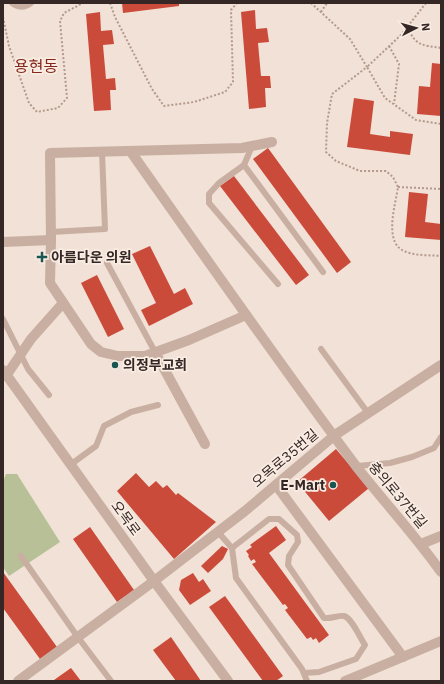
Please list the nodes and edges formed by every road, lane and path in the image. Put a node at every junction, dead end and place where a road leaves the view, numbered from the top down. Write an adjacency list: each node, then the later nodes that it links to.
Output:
1 (12, 3): 2 (lane)
2 (31, 3)
3 (83, 3): 10 (path)
4 (110, 3): 5 (path)
5 (237, 3)
6 (311, 3): 9 (path)
7 (327, 3): 9 (path)
8 (426, 3): 11 (path)
9 (322, 12): 14 (path)
10 (3, 17)
11 (408, 27): 12 (path); 13 (path)
12 (389, 46): 14 (path); 15 (path)
13 (441, 48)
14 (367, 67): 15 (path); 22 (path)
15 (394, 104): 16 (path)
16 (441, 124)
17 (272, 142): 18 (street)
18 (252, 146): 20 (street); 21 (lane)
19 (102, 152): 20 (street); 24 (lane); 24 (street)
20 (131, 152): 31 (street, 충의로37번길)
21 (244, 165): 28 (lane); 29 (lane)
22 (398, 187): 23 (path); 26 (path)
23 (441, 189)
24 (51, 236): 25 (street); 30 (street)
25 (3, 242)
26 (441, 256)
27 (107, 264): 34 (lane)
28 (323, 272)
29 (278, 284)
30 (63, 303): 34 (street); 35 (street)
31 (246, 315): 34 (street); 41 (street, 충의로37번길)
32 (3, 319): 35 (lane)
33 (321, 350): 40 (lane)
34 (155, 352): 43 (street)
35 (20, 355): 37 (street); 38 (lane)
36 (441, 365): 40 (street, 오목로35번길)
37 (5, 373): 44 (street, 오목로)
38 (49, 395)
39 (158, 405): 44 (lane)
40 (368, 413): 41 (street, 오목로35번길)
41 (335, 435): 45 (street, 충의로37번길); 46 (street, 오목로35번길)
42 (441, 437): 45 (lane)
43 (205, 444)
44 (70, 465): 53 (street, 오목로)
45 (357, 466): 49 (street, 충의로37번길)
46 (276, 485): 47 (street, 오목로35번길); 56 (street)
47 (218, 532): 50 (lane); 53 (street, 오목로35번길)
48 (441, 536): 49 (street)
49 (421, 544): 52 (street, 충의로37번길)
50 (232, 548): 57 (lane); 57 (lane)
51 (21, 556): 54 (lane)
52 (441, 572)
53 (154, 581): 54 (street, 오목로35번길); 60 (street, 오목로)
54 (77, 636): 58 (street, 오목로35번길); 59 (lane)
55 (441, 641): 56 (street)
56 (403, 657): 62 (street)
57 (304, 673): 61 (lane)
58 (18, 681)
59 (111, 681)
60 (228, 681)
61 (307, 681)
62 (345, 681)

